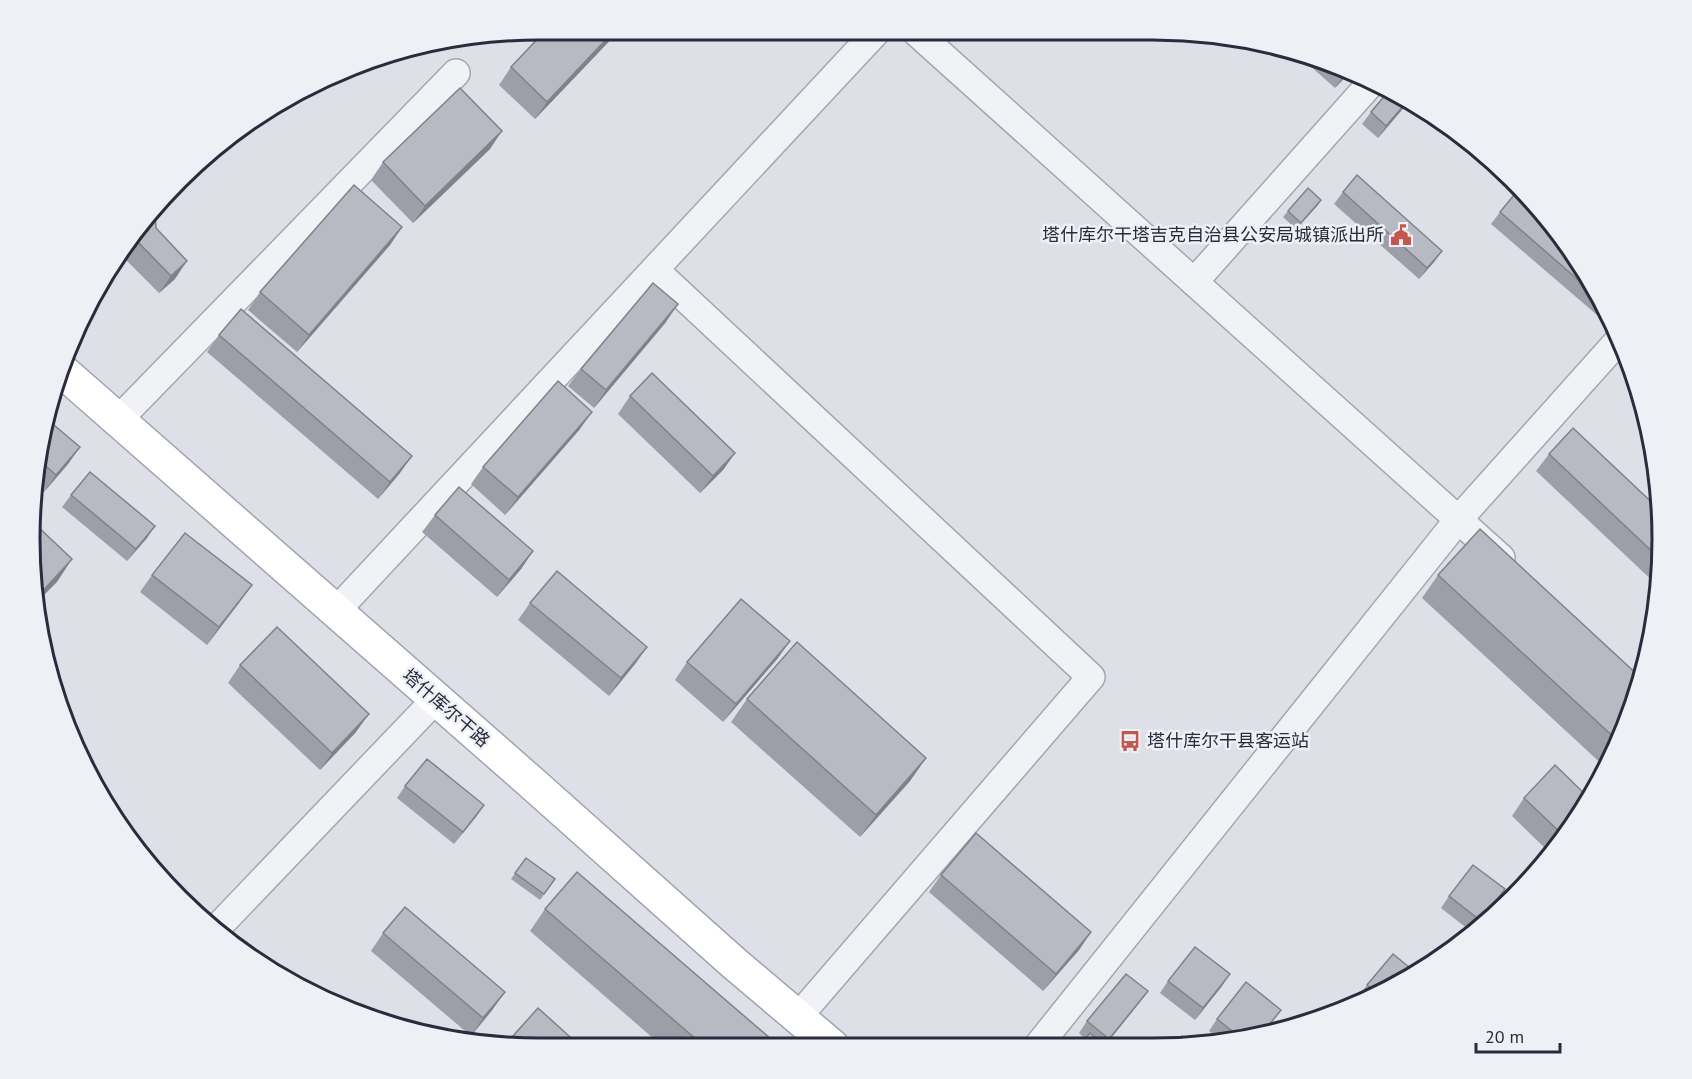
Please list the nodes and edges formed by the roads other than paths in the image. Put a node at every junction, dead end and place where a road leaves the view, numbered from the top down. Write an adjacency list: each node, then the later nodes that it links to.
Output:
1 (869, 40): 5 (street)
2 (925, 40): 6 (street)
3 (456, 73): 9 (street)
4 (1366, 89): 6 (street)
5 (655, 270): 12 (street); 15 (street)
6 (1194, 282): 10 (street)
7 (1613, 347): 10 (street)
8 (68, 376): 9 (main road, 塔什库尔干路)
9 (118, 420): 12 (main road, 塔什库尔干路)
10 (1458, 520): 11 (street); 17 (street)
11 (1518, 574)
12 (336, 611): 13 (main road, 塔什库尔干路)
13 (435, 700): 14 (street); 15 (main road, 塔什库尔干路)
14 (221, 924)
15 (797, 1018): 16 (main road, 塔什库尔干路)
16 (822, 1038)
17 (1044, 1038)

